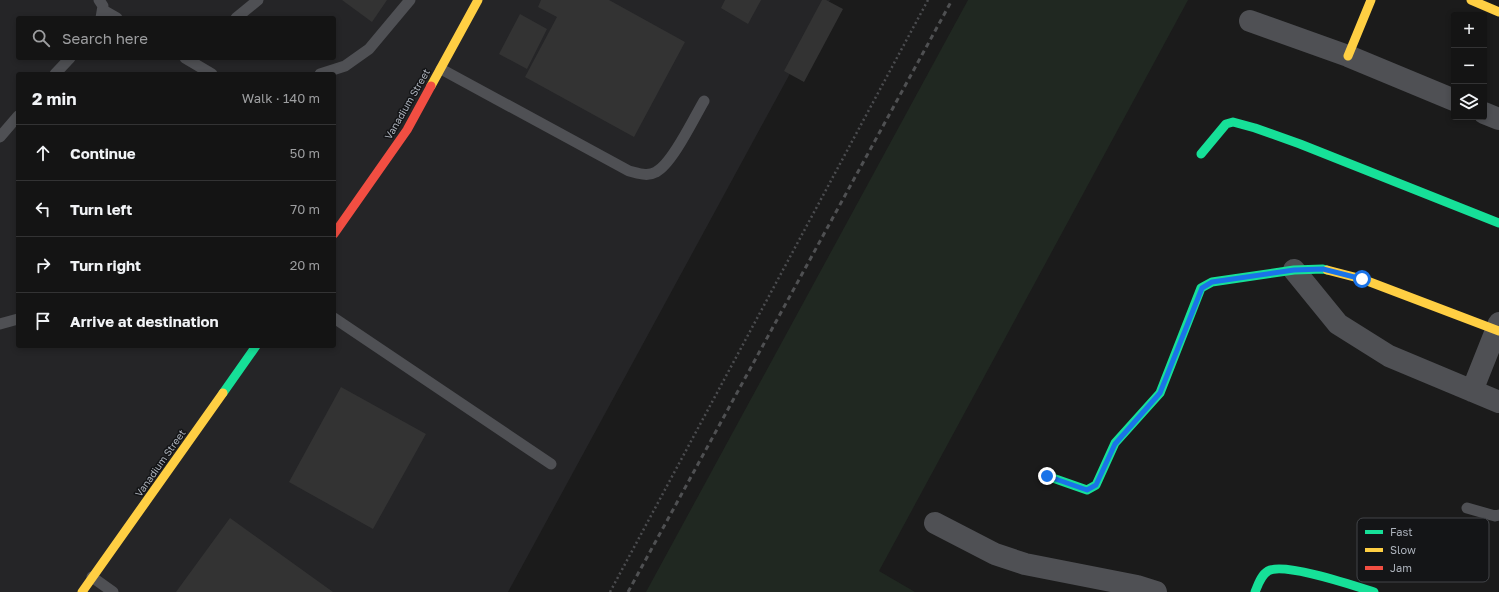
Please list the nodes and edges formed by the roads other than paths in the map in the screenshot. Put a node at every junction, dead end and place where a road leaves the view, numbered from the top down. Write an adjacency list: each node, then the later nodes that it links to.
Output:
1 (258, 0): 9 (lane)
2 (410, 0): 17 (lane)
3 (478, 0): 14 (street, Vanadium Street)
4 (1371, 0): 11 (street)
5 (1471, 0): 7 (street)
6 (101, 9): 8 (lane)
7 (1499, 12)
8 (113, 16)
9 (238, 16)
10 (1250, 21): 11 (street)
11 (1348, 56): 18 (street)
12 (68, 60): 15 (lane)
13 (191, 60): 16 (lane)
14 (441, 69): 19 (lane); 26 (street, Vanadium Street)
15 (57, 72)
16 (209, 72)
17 (326, 72)
18 (1451, 99)
19 (704, 101)
20 (1487, 114): 22 (street)
21 (16, 118): 23 (lane)
22 (1499, 119)
23 (0, 137)
24 (1201, 154): 25 (street)
25 (1499, 223)
26 (336, 231)
27 (1294, 270): 31 (street); 33 (street); 36 (street)
28 (336, 319): 35 (lane)
29 (16, 320): 30 (lane)
30 (0, 324)
31 (1498, 328): 33 (street)
32 (255, 348): 40 (street, Vanadium Street)
33 (1472, 391): 34 (street)
34 (1499, 402)
35 (551, 464)
36 (1047, 476)
37 (1467, 508): 38 (lane)
38 (1499, 515)
39 (934, 523): 43 (street)
40 (92, 577): 41 (street, Vanadium Street); 42 (lane)
41 (82, 592)
42 (113, 592)
43 (1156, 592)
44 (1256, 592): 45 (street)
45 (1374, 592)

